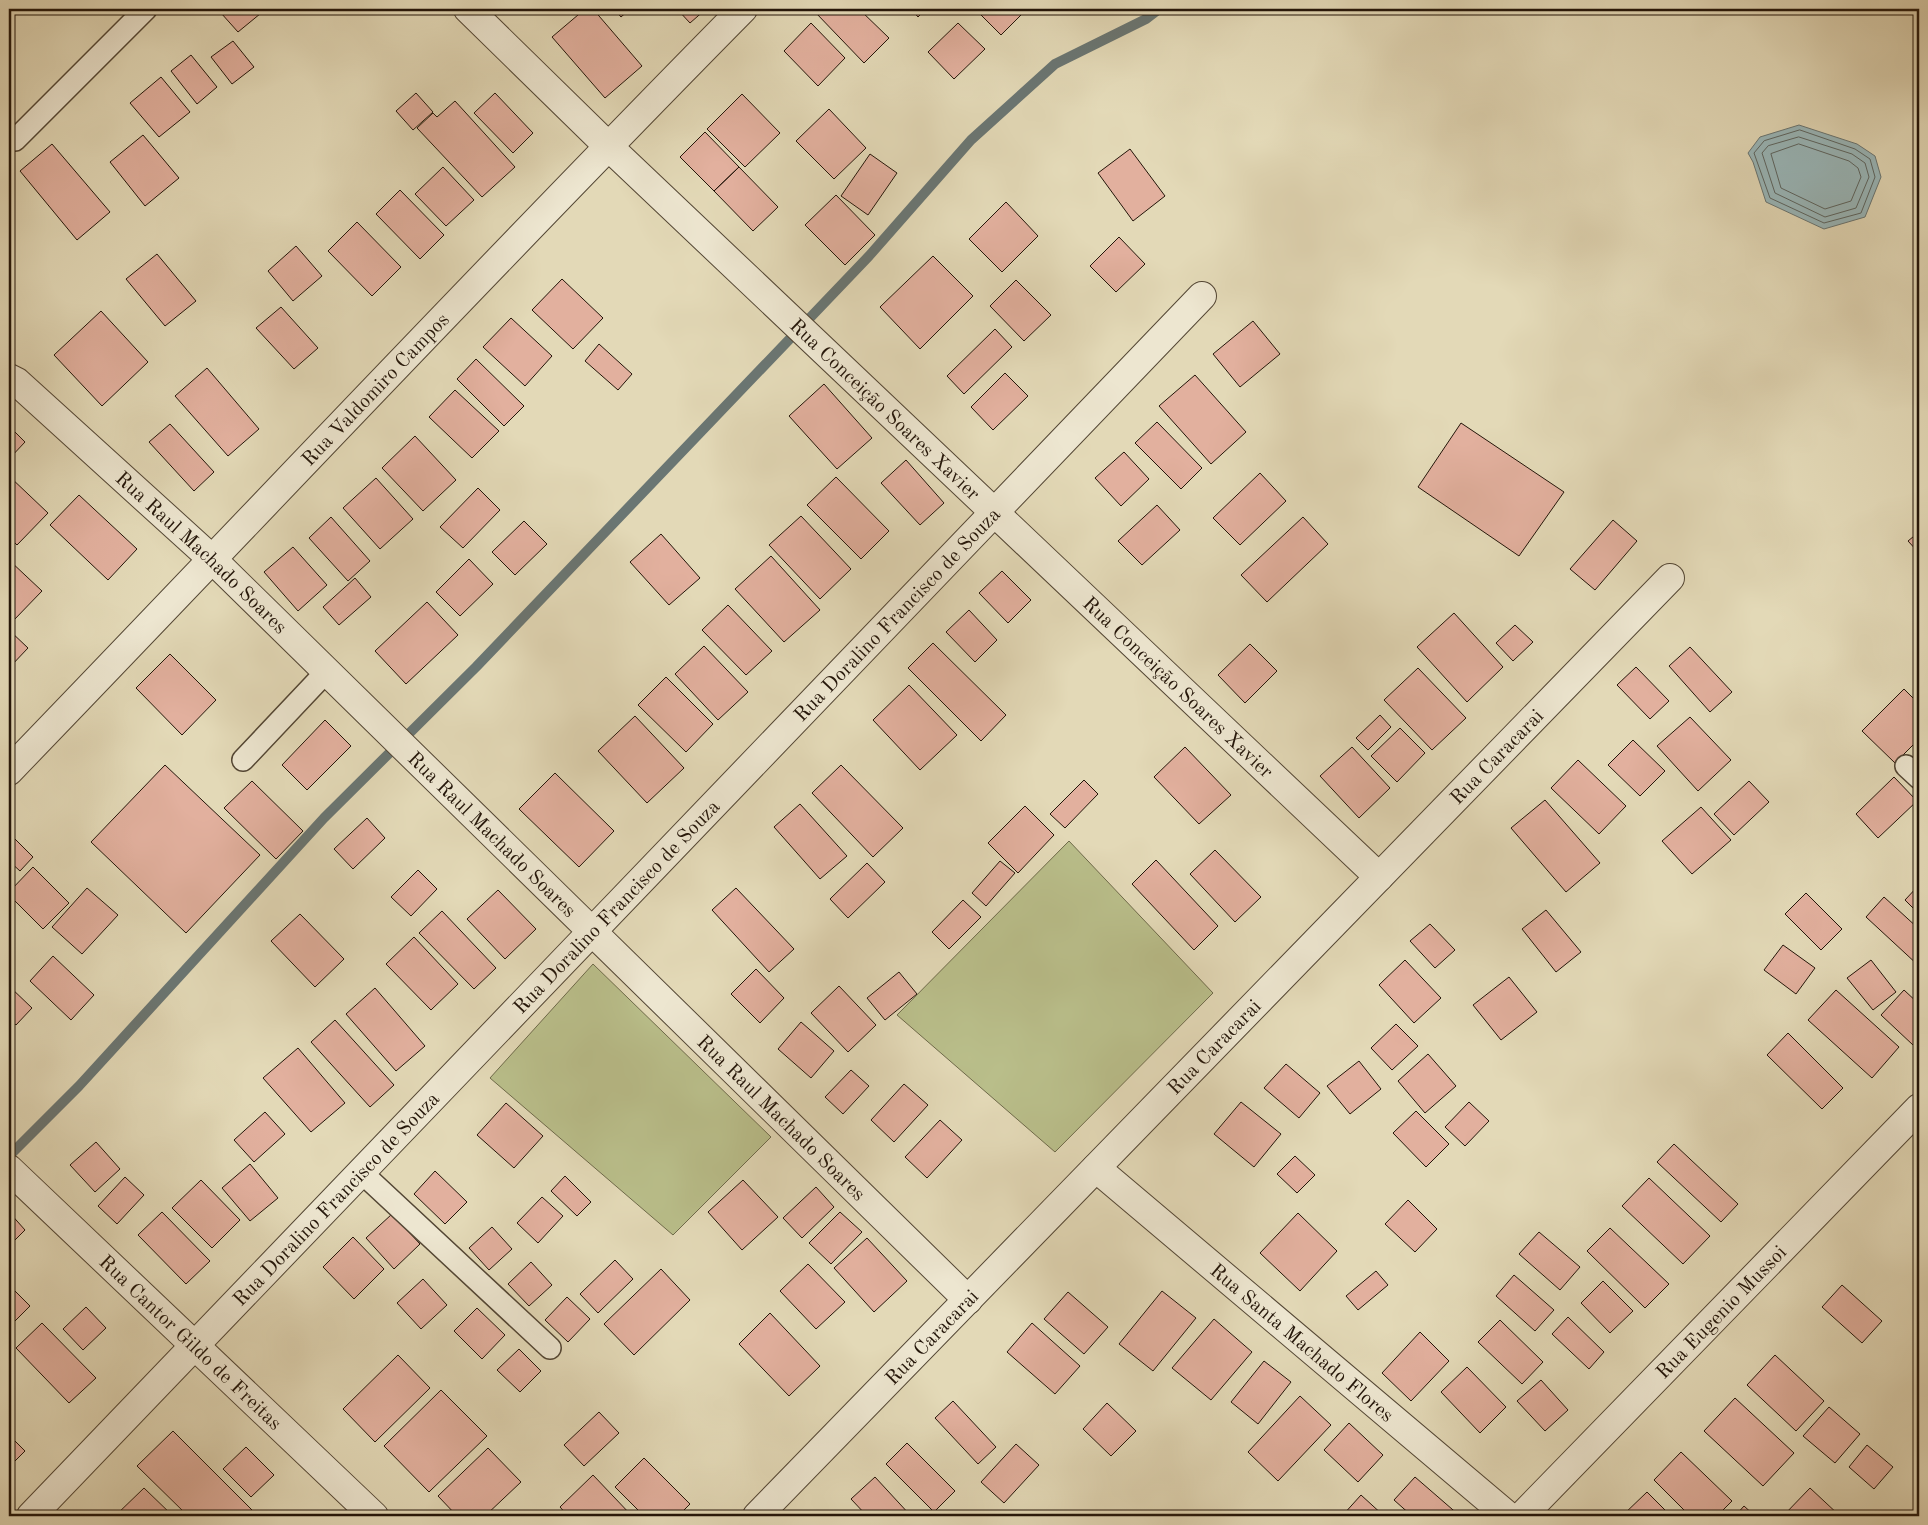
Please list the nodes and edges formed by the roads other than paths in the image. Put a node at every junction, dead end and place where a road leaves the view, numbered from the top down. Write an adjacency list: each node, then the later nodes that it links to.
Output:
1 (146, 9): 4 (lane)
2 (468, 9): 5 (street, Rua Conceição Soares Xavier)
3 (743, 9): 5 (street, Rua Valdomiro Campos)
4 (15, 140)
5 (608, 146): 8 (street, Rua Conceição Soares Xavier); 9 (street, Rua Valdomiro Campos)
6 (1202, 296): 8 (street, Rua Doralino Francisco de Souza)
7 (9, 378): 9 (street, Rua Raul Machado Soares)
8 (994, 512): 14 (street, Rua Conceição Soares Xavier); 15 (street, Rua Doralino Francisco de Souza)
9 (213, 560): 11 (street, Rua Raul Machado Soares); 13 (street, Rua Valdomiro Campos)
10 (1670, 578): 14 (street, Rua Caracarai)
11 (327, 671): 12 (lane); 15 (street, Rua Raul Machado Soares)
12 (242, 760)
13 (9, 771)
14 (1379, 877): 17 (street, Rua Caracarai)
15 (592, 931): 19 (street, Rua Doralino Francisco de Souza); 20 (street, Rua Raul Machado Soares)
16 (1919, 1108): 27 (street, Rua Eugenio Mussoi)
17 (1096, 1168): 20 (street, Rua Caracarai); 26 (street, Rua Santa Machado Flores)
18 (9, 1169): 21 (street, Rua Cantor Gildo de Freitas)
19 (361, 1172): 21 (street, Rua Doralino Francisco de Souza); 22 (lane)
20 (968, 1300): 25 (street, Rua Caracarai)
21 (194, 1346): 23 (street, Rua Doralino Francisco de Souza); 24 (street, Rua Cantor Gildo de Freitas)
22 (550, 1348)
23 (30, 1516)
24 (374, 1516)
25 (757, 1516)
26 (1508, 1516)
27 (1522, 1516)

